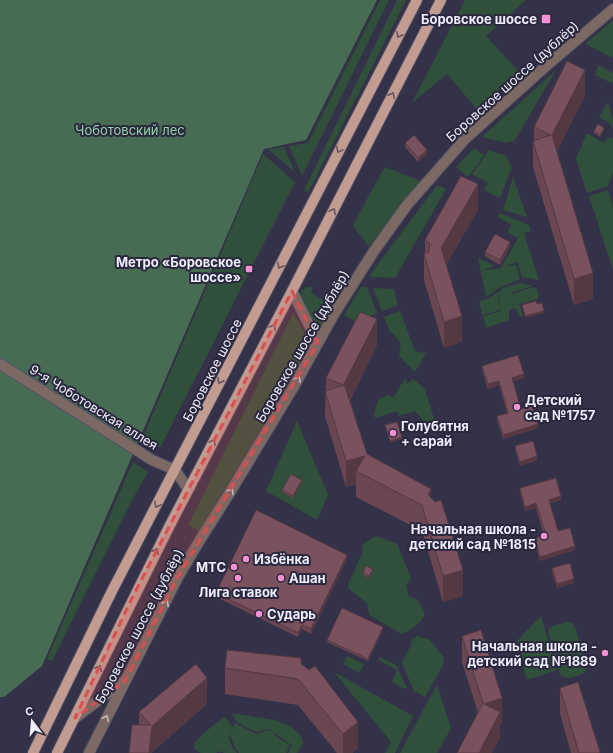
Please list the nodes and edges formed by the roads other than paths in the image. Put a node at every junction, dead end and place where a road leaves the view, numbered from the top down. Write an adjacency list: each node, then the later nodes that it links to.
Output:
1 (417, 0): 7 (main road, Боровское шоссе, one-way to 7)
2 (441, 0): 4 (main road, one-way to 2)
3 (613, 9): 5 (street, Боровское шоссе (дублёр))
4 (292, 291): 5 (street); 8 (main road, one-way to 4)
5 (318, 343): 9 (street, Боровское шоссе (дублёр), one-way to 5)
6 (0, 364): 7 (street, 9-я Чоботовская аллея)
7 (175, 470): 8 (street); 11 (main road, Боровское шоссе, one-way to 11)
8 (188, 489): 10 (main road, one-way to 8)
9 (125, 681): 10 (street); 13 (street, Боровское шоссе (дублёр), one-way to 9)
10 (75, 718): 12 (main road)
11 (32, 753)
12 (57, 753)
13 (89, 753)

